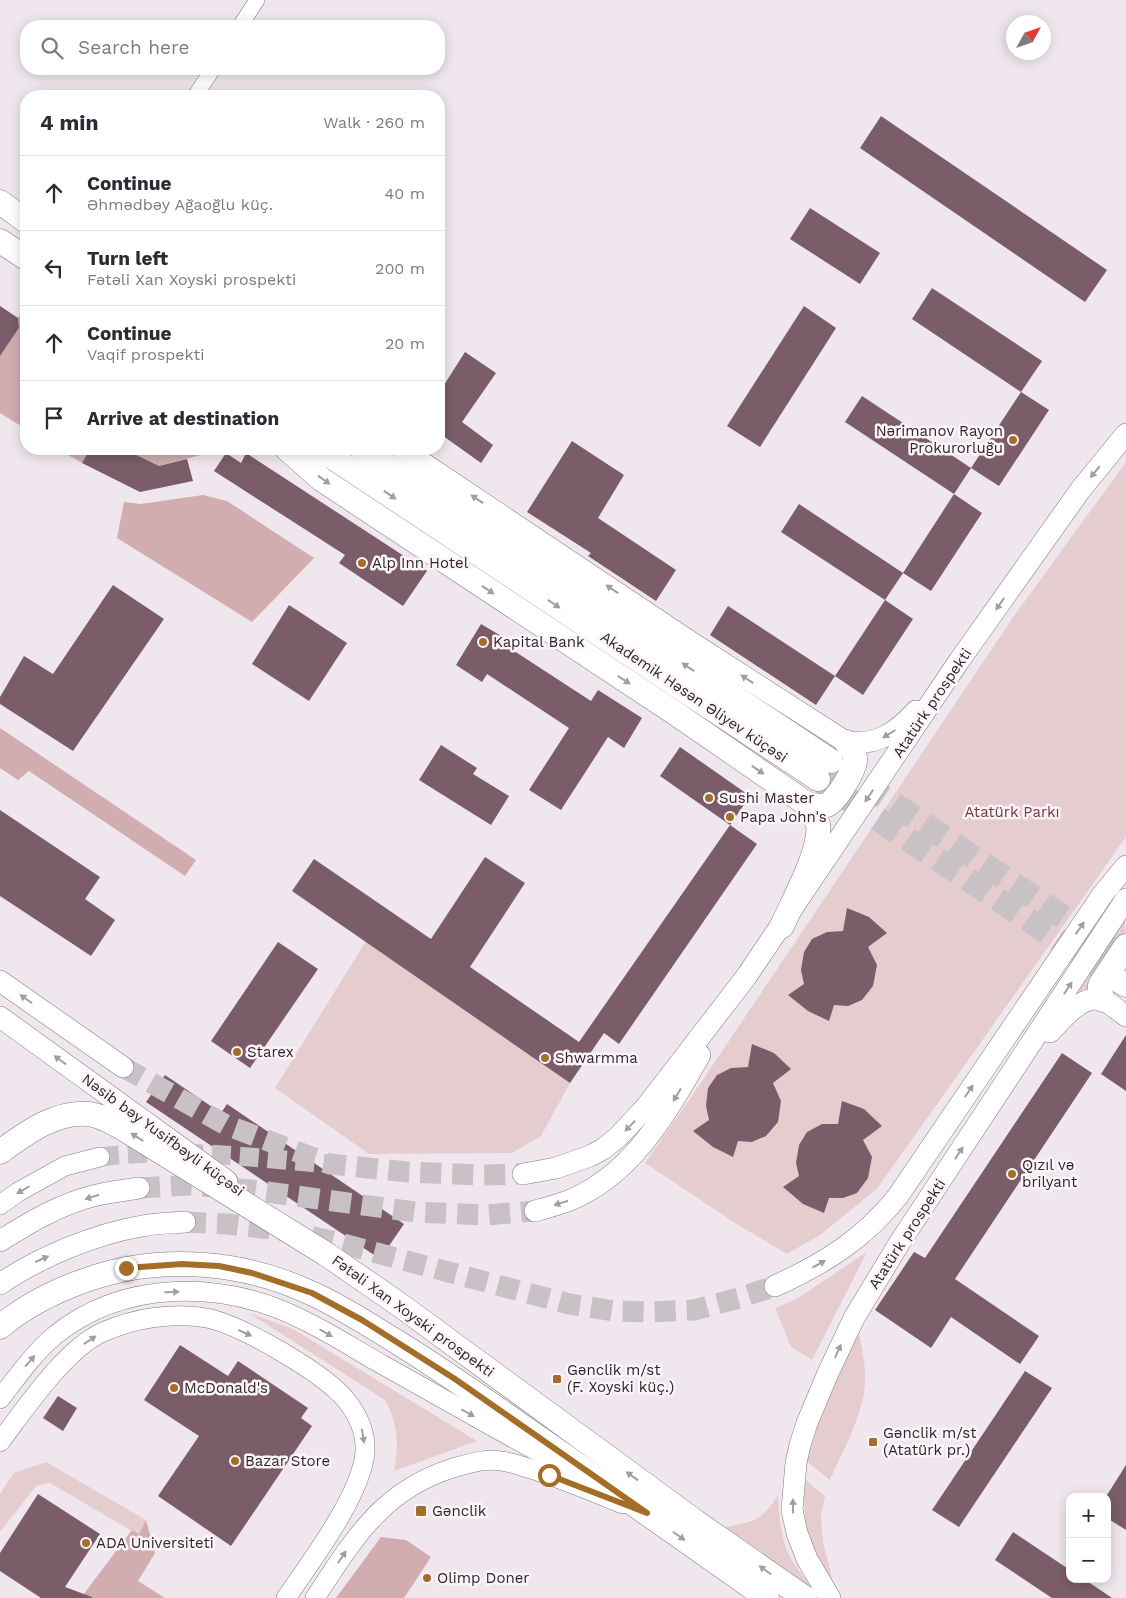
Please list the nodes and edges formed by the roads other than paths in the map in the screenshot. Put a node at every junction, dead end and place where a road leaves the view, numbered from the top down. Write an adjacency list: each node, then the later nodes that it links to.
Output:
1 (258, 0): 2 (street)
2 (244, 20)
3 (209, 75): 4 (street)
4 (199, 90)
5 (0, 202): 7 (main road)
6 (0, 210): 8 (main road)
7 (20, 217)
8 (20, 222)
9 (0, 241): 10 (main road)
10 (20, 254)
11 (1126, 434): 16 (main road, Atatürk prospekti, one-way to 16)
12 (294, 455): 18 (main road, one-way to 18)
13 (329, 455): 14 (main road, Akademik Həsən Əliyev küçəsi, one-way to 14)
14 (371, 455)
15 (411, 455): 17 (main road, one-way to 15)
16 (959, 661): 17 (main road, one-way to 17); 21 (main road, Atatürk prospekti, one-way to 21)
17 (846, 742): 18 (main road)
18 (807, 804): 21 (main road)
19 (1126, 866): 40 (main road, Atatürk prospekti, one-way to 19)
20 (1126, 899): 29 (main road, Atatürk prospekti, one-way to 20)
21 (782, 926): 23 (main road, Atatürk prospekti)
22 (1126, 946): 25 (main road)
23 (746, 977): 32 (main road, Atatürk prospekti, one-way to 32); 35 (main road, Atatürk prospekti, one-way to 35)
24 (0, 981): 28 (main road, one-way to 24)
25 (1103, 1000): 26 (main road); 29 (main road)
26 (1126, 1016)
27 (0, 1017): 38 (main road, Nəsib bəy Yusifbəyli küçəsi, one-way to 27)
28 (123, 1067)
29 (1013, 1070): 49 (main road, Atatürk prospekti, one-way to 29)
30 (0, 1152): 38 (main road, Fətəli Xan Xoyski prospekti, one-way to 30)
31 (100, 1156): 34 (street, one-way to 34)
32 (523, 1174)
33 (139, 1188): 37 (main road, one-way to 37)
34 (0, 1205)
35 (534, 1211)
36 (185, 1222): 39 (main road, one-way to 36)
37 (0, 1242)
38 (326, 1254): 48 (main road, Fətəli Xan Xoyski prospekti, one-way to 38)
39 (0, 1284)
40 (775, 1286)
41 (0, 1327): 44 (main road, Fətəli Xan Xoyski prospekti)
42 (0, 1399): 44 (street, one-way to 44)
43 (0, 1442): 45 (street, one-way to 45)
44 (647, 1513): 46 (street, one-way to 44); 47 (main road, Fətəli Xan Xoyski prospekti, one-way to 47)
45 (286, 1598)
46 (315, 1598)
47 (767, 1598)
48 (805, 1598)
49 (830, 1598)

